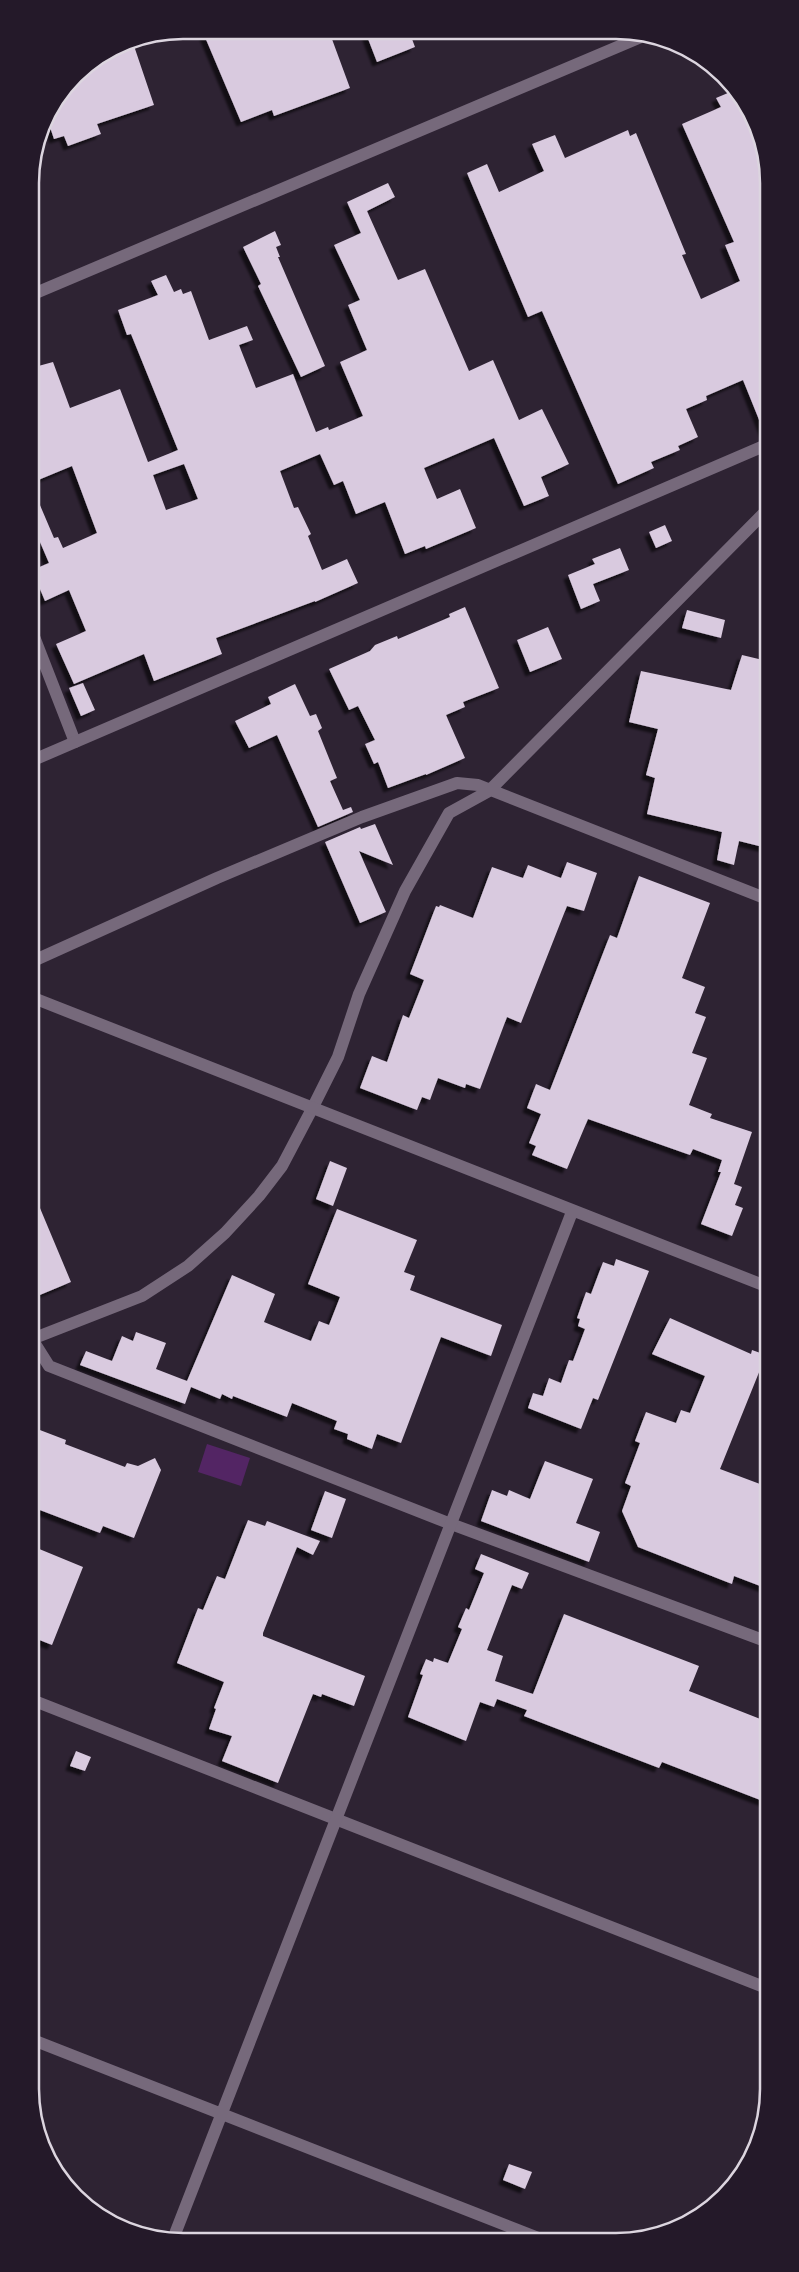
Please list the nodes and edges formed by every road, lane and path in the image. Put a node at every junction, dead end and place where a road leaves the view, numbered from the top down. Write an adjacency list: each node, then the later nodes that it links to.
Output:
1 (634, 40): 2 (street)
2 (39, 290)
3 (760, 448): 6 (street)
4 (760, 517): 8 (street)
5 (39, 650): 6 (street)
6 (75, 742): 7 (street)
7 (39, 758)
8 (489, 791): 9 (street); 10 (street); 12 (street)
9 (760, 896)
10 (39, 958)
11 (39, 1000): 12 (street)
12 (312, 1109): 13 (street); 15 (street)
13 (572, 1212): 14 (street); 17 (street)
14 (760, 1284)
15 (39, 1336)
16 (39, 1350): 17 (street)
17 (451, 1524): 18 (street); 20 (street)
18 (760, 1639)
19 (39, 1703): 20 (street)
20 (336, 1819): 21 (street); 23 (street)
21 (760, 1986)
22 (39, 2042): 23 (street)
23 (221, 2114): 24 (street); 25 (street)
24 (174, 2233)
25 (526, 2233)

